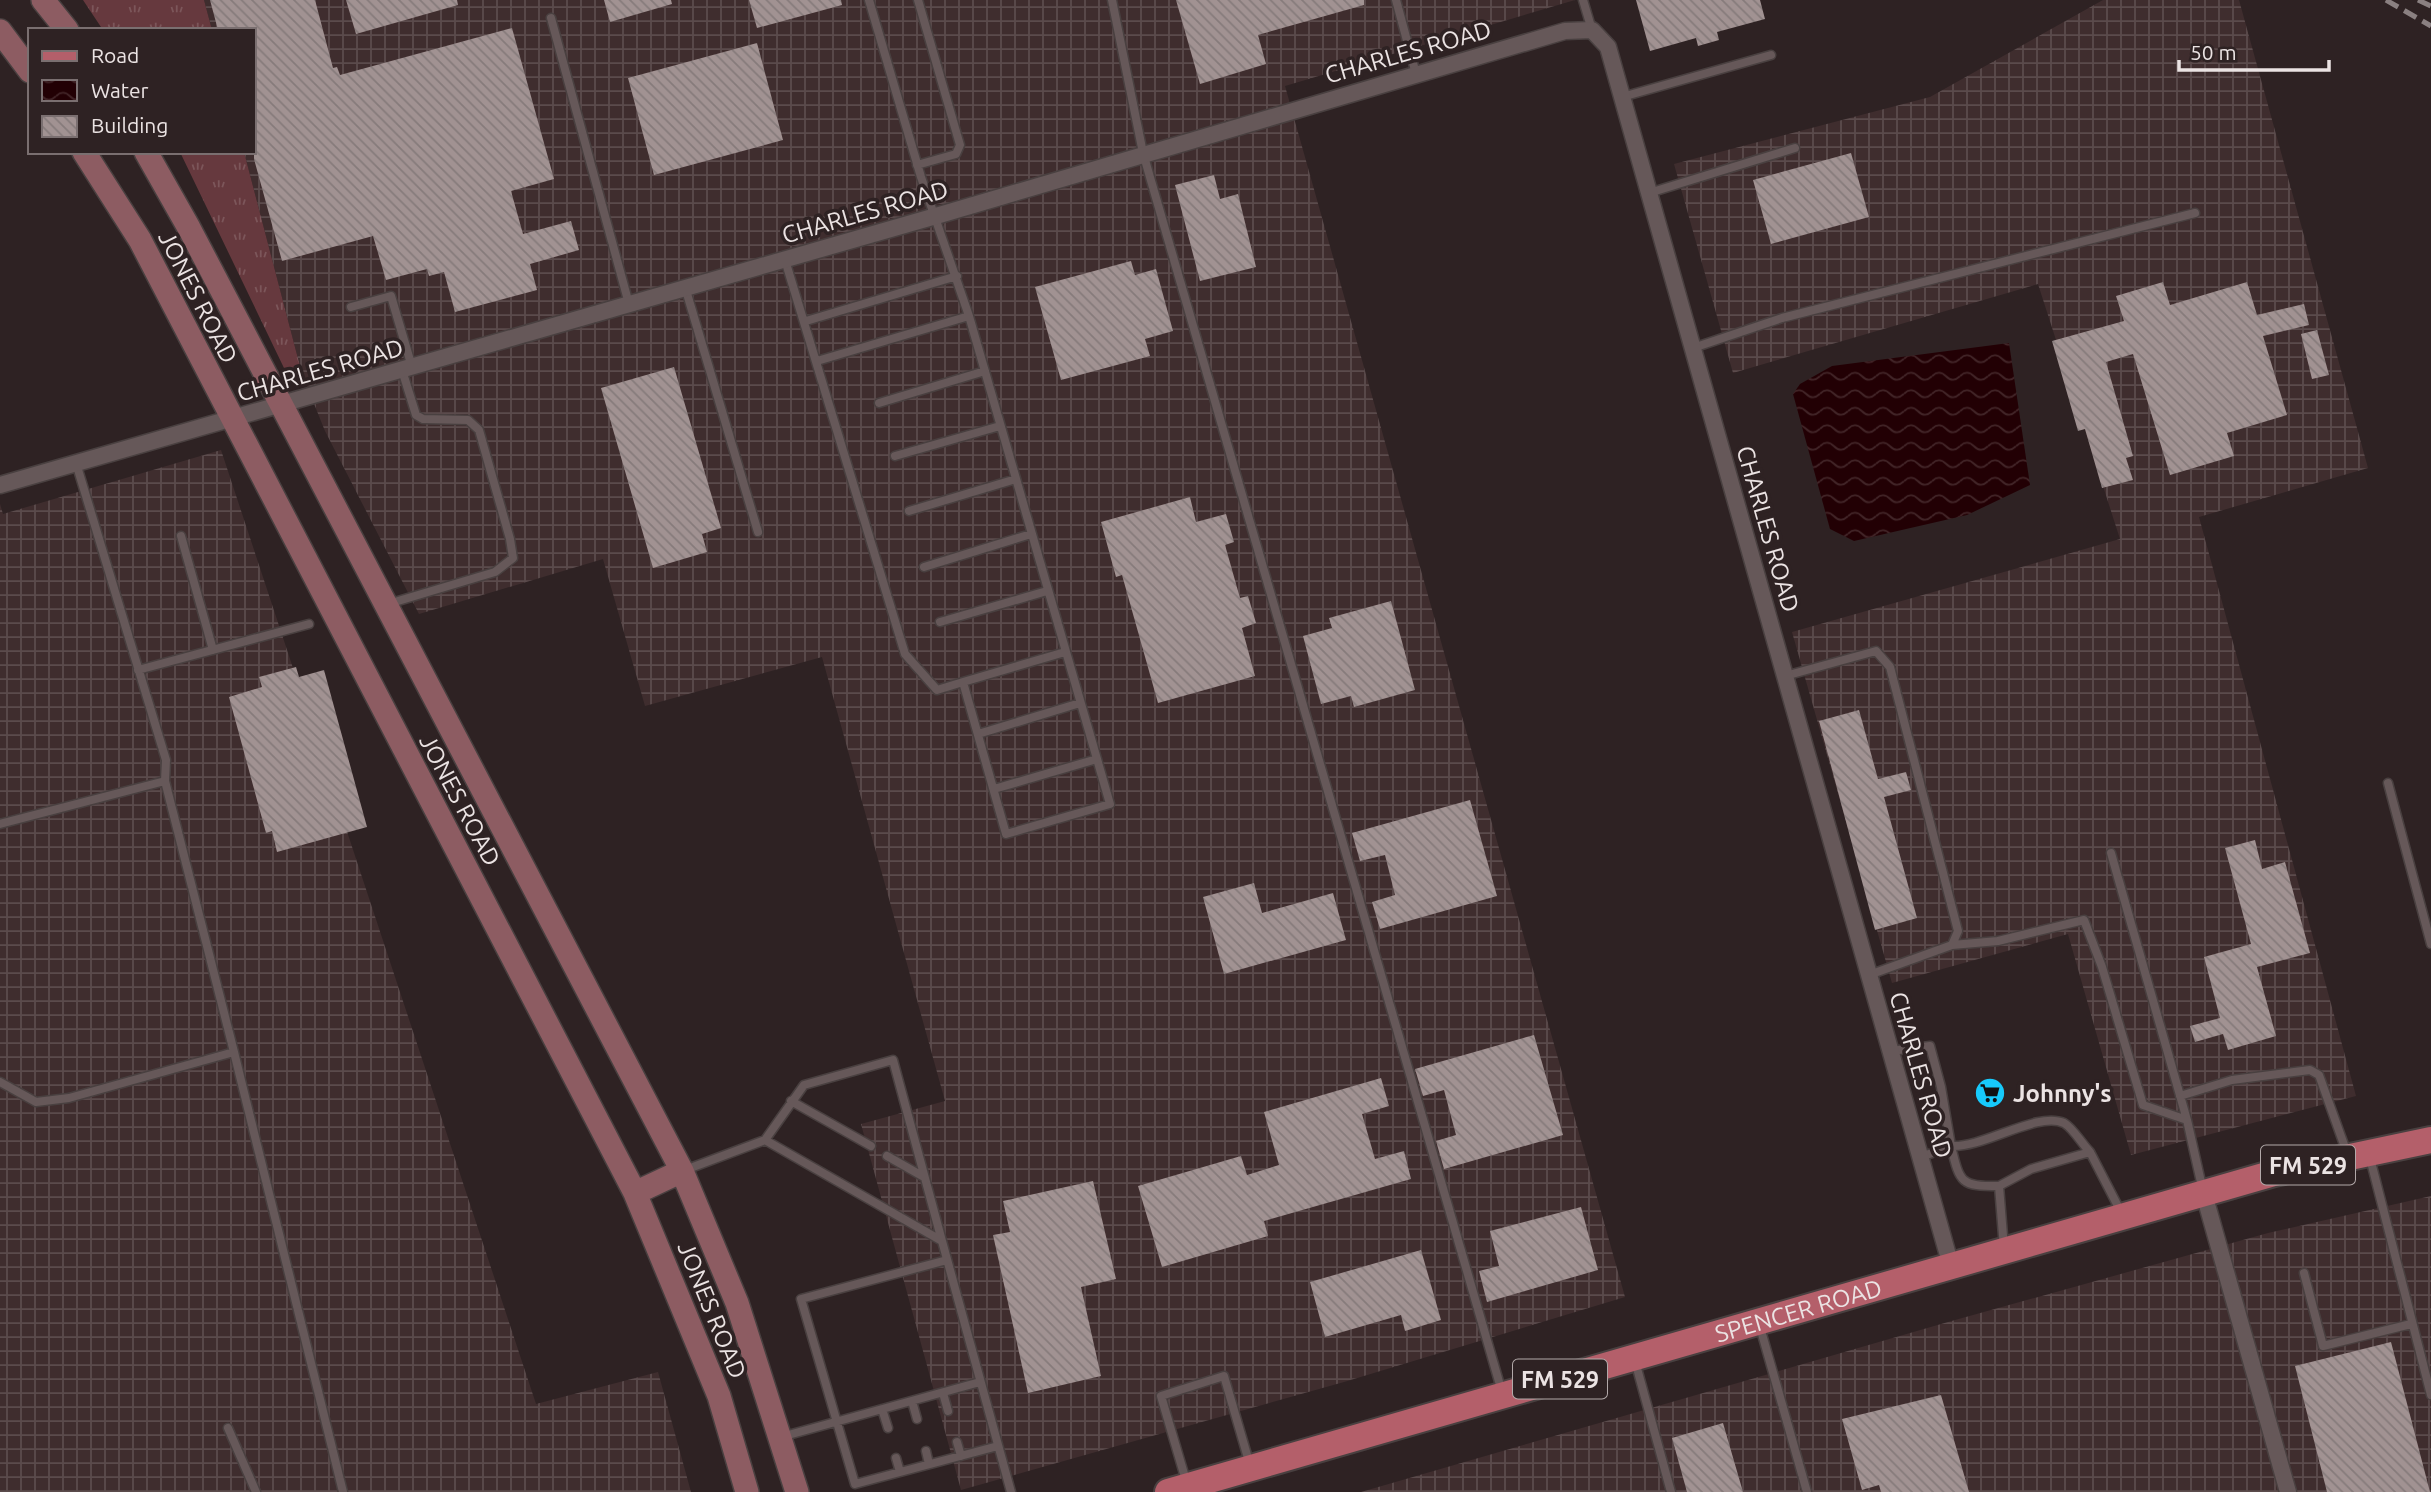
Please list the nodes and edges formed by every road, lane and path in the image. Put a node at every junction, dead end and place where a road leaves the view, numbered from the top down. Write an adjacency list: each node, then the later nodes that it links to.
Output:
1 (43, 0): 8 (main road)
2 (869, 0): 19 (lane)
3 (918, 0): 19 (lane)
4 (1112, 0): 16 (lane)
5 (1396, 0): 13 (lane)
6 (1583, 0): 9 (lane)
7 (551, 18): 26 (lane)
8 (65, 28)
9 (1592, 30): 13 (street, CHARLES ROAD); 14 (street, CHARLES ROAD)
10 (0, 31): 12 (main road)
11 (1771, 55): 14 (lane)
12 (28, 68)
13 (1416, 74): 16 (street, CHARLES ROAD)
14 (1622, 97): 20 (street, CHARLES ROAD)
15 (1796, 148): 20 (lane)
16 (1143, 153): 22 (street, CHARLES ROAD); 97 (lane)
17 (85, 154): 36 (main road, JONES ROAD)
18 (147, 154): 35 (main road, JONES ROAD)
19 (917, 165): 22 (lane)
20 (1649, 193): 30 (street, CHARLES ROAD)
21 (2195, 214): 30 (lane)
22 (936, 216): 23 (street, CHARLES ROAD); 24 (lane)
23 (784, 258): 25 (street, CHARLES ROAD); 29 (lane)
24 (957, 276): 28 (lane); 29 (lane)
25 (684, 287): 26 (street, CHARLES ROAD); 43 (lane)
26 (629, 304): 32 (street, CHARLES ROAD)
27 (351, 307): 32 (lane)
28 (969, 316): 31 (lane); 33 (lane)
29 (806, 321): 31 (lane)
30 (1693, 348): 54 (street, CHARLES ROAD)
31 (817, 360): 55 (lane)
32 (407, 369): 35 (street, CHARLES ROAD); 48 (lane)
33 (985, 371): 34 (lane); 37 (lane)
34 (879, 403)
35 (281, 405): 36 (street, CHARLES ROAD); 48 (main road, JONES ROAD)
36 (232, 420): 39 (street, CHARLES ROAD); 84 (main road, JONES ROAD)
37 (1000, 426): 38 (lane); 40 (lane)
38 (895, 456)
39 (76, 463): 41 (street, CHARLES ROAD); 53 (lane)
40 (1016, 479): 42 (lane); 44 (lane)
41 (0, 485)
42 (909, 511)
43 (758, 532)
44 (1031, 534): 46 (lane); 47 (lane)
45 (181, 536): 51 (lane)
46 (924, 566)
47 (1047, 591): 49 (lane); 52 (lane)
48 (385, 604): 81 (main road, JONES ROAD)
49 (940, 622)
50 (309, 624): 51 (lane)
51 (213, 650): 53 (lane)
52 (1065, 652): 55 (lane); 56 (lane)
53 (138, 670): 59 (lane)
54 (1785, 676): 65 (lane); 66 (street, CHARLES ROAD)
55 (964, 682): 57 (lane)
56 (1080, 703): 57 (lane); 58 (lane)
57 (978, 734): 61 (lane)
58 (1097, 759): 61 (lane); 61 (lane)
59 (165, 782): 62 (lane); 68 (lane)
60 (2388, 783): 64 (lane)
61 (994, 789)
62 (0, 824)
63 (2111, 852): 70 (lane)
64 (2431, 944)
65 (1952, 945): 66 (lane); 72 (lane)
66 (1870, 975): 67 (street, CHARLES ROAD)
67 (1891, 1051): 76 (lane); 80 (street, CHARLES ROAD)
68 (234, 1052): 69 (lane); 117 (lane)
69 (0, 1083)
70 (2180, 1096): 72 (lane); 78 (lane)
71 (791, 1101): 73 (lane); 75 (lane); 82 (lane)
72 (2187, 1120): 85 (lane)
73 (765, 1140): 81 (lane); 87 (lane)
74 (2431, 1140): 78 (main road, SPENCER ROAD / FM 529)
75 (871, 1146)
76 (1951, 1146): 77 (lane); 80 (lane); 83 (lane)
77 (2090, 1152): 83 (lane); 86 (lane)
78 (2358, 1154): 85 (main road, SPENCER ROAD / FM 529); 93 (lane)
79 (887, 1156): 82 (lane)
80 (1921, 1157): 90 (street, CHARLES ROAD)
81 (682, 1171): 84 (main road); 106 (main road, JONES ROAD)
82 (924, 1177): 87 (lane)
83 (2000, 1186): 88 (lane)
84 (635, 1193): 118 (main road, JONES ROAD)
85 (2204, 1194): 86 (main road, SPENCER ROAD / FM 529); 123 (street)
86 (2123, 1217): 88 (main road, SPENCER ROAD / FM 529)
87 (942, 1241): 89 (lane)
88 (2004, 1251): 90 (main road, SPENCER ROAD / FM 529)
89 (947, 1260): 95 (lane); 103 (lane)
90 (1951, 1266): 92 (main road, SPENCER ROAD / FM 529)
91 (2304, 1273): 93 (lane)
92 (1759, 1322): 94 (main road, SPENCER ROAD / FM 529); 122 (lane)
93 (2411, 1324): 98 (lane)
94 (1635, 1358): 97 (main road, SPENCER ROAD / FM 529); 121 (lane)
95 (980, 1382): 96 (lane); 108 (lane)
96 (943, 1393): 99 (lane); 101 (lane)
97 (1503, 1395): 113 (main road, SPENCER ROAD / FM 529)
98 (2431, 1395)
99 (912, 1401): 100 (lane); 102 (lane)
100 (882, 1409): 103 (lane); 105 (lane)
101 (948, 1411)
102 (917, 1419)
103 (837, 1422): 106 (lane); 114 (lane)
104 (228, 1428): 116 (lane)
105 (888, 1428)
106 (781, 1437): 119 (main road, JONES ROAD)
107 (957, 1442): 110 (lane)
108 (998, 1446): 110 (lane); 120 (lane)
109 (926, 1451): 112 (lane)
110 (961, 1456): 112 (lane)
111 (896, 1458): 114 (lane)
112 (929, 1464): 114 (lane)
113 (1251, 1468): 115 (main road, SPENCER ROAD / FM 529); 115 (lane)
114 (900, 1472)
115 (1178, 1489)
116 (256, 1492)
117 (343, 1492)
118 (747, 1492)
119 (797, 1492)
120 (1011, 1492)
121 (1671, 1492)
122 (1807, 1492)
123 (2288, 1492)

